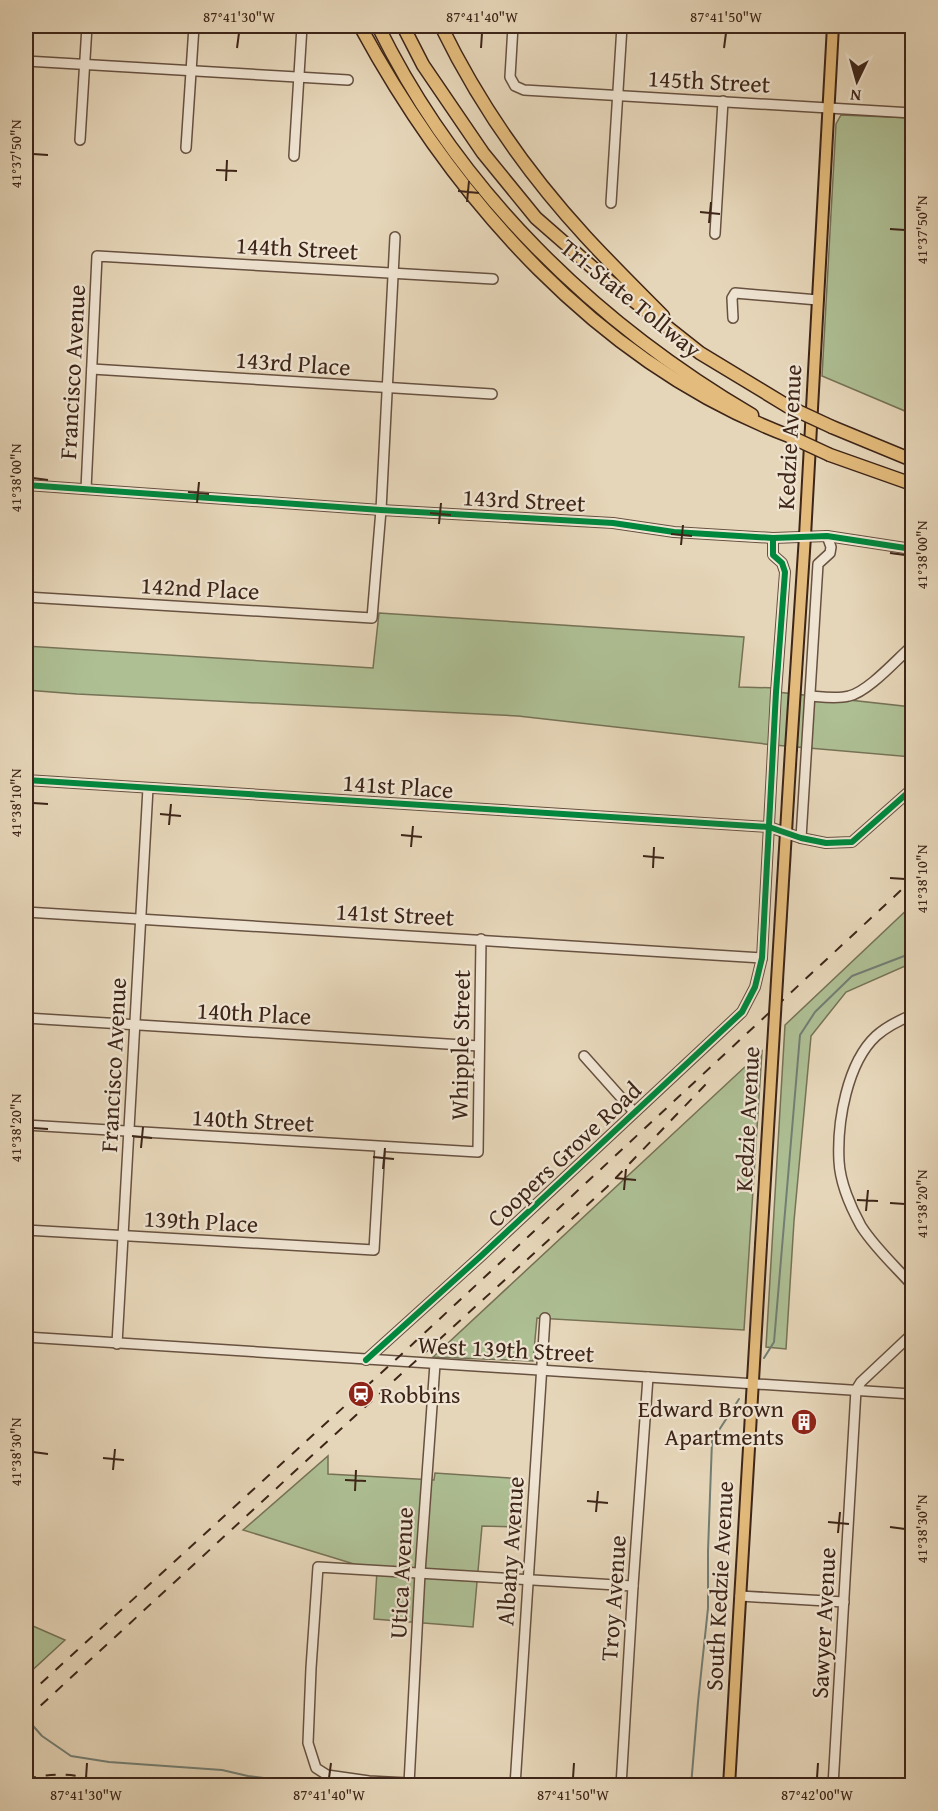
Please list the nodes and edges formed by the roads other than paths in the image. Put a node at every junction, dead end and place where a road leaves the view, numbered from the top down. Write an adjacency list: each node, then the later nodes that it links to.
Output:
1 (87, 26): 13 (street)
2 (194, 26): 14 (street)
3 (302, 26): 16 (street)
4 (352, 26): 15 (highway)
5 (360, 26): 15 (highway)
6 (378, 26): 37 (highway, Tri-State Tollway)
7 (404, 26): 33 (highway, Tri-State Tollway)
8 (441, 26): 33 (highway)
9 (513, 26): 18 (street, 145th Street)
10 (622, 26): 18 (street)
11 (833, 26): 20 (main road, Kedzie Avenue)
12 (26, 61): 13 (street)
13 (85, 64): 14 (street); 22 (street)
14 (191, 70): 16 (street); 23 (street)
15 (386, 74): 37 (highway)
16 (299, 77): 17 (street); 24 (street)
17 (348, 80)
18 (618, 95): 19 (street, 145th Street); 25 (street)
19 (723, 101): 20 (street, 145th Street); 26 (street)
20 (828, 108): 21 (street, 145th Street); 31 (main road, Kedzie Avenue)
21 (912, 113)
22 (80, 140)
23 (186, 148)
24 (294, 156)
25 (611, 203)
26 (715, 234)
27 (395, 237): 29 (street)
28 (98, 256): 29 (street, 144th Street); 34 (street, Francisco Avenue)
29 (392, 273): 30 (street, 144th Street); 35 (street)
30 (493, 279)
31 (818, 300): 32 (street); 43 (main road, Kedzie Avenue)
32 (733, 318)
33 (700, 353): 38 (highway, Tri-State Tollway, bridge)
34 (92, 369): 35 (street, 143rd Place); 41 (street, Francisco Avenue)
35 (388, 388): 36 (street, 143rd Place); 42 (street)
36 (492, 394)
37 (789, 436): 39 (highway, Tri-State Tollway, bridge)
38 (912, 460)
39 (912, 484)
40 (26, 485): 41 (street, 143rd Street)
41 (86, 489): 42 (street, 143rd Street)
42 (381, 510): 45 (street, 143rd Street); 47 (street, 142nd Place)
43 (805, 536): 44 (street, 143rd Street); 45 (street, 143rd Street); 71 (main road, Kedzie Avenue, bridge)
44 (827, 537): 46 (street, 143rd Street); 49 (street)
45 (773, 538): 53 (street, Coopers Grove Road)
46 (912, 549)
47 (26, 597)
48 (912, 646): 49 (street)
49 (811, 696): 54 (street)
50 (26, 780): 51 (street, 141st Place)
51 (148, 788): 53 (street, 141st Place); 56 (street, Francisco Avenue)
52 (912, 789): 54 (street, 141st Place)
53 (769, 827): 54 (street, 141st Place); 58 (street, Coopers Grove Road)
54 (801, 838)
55 (26, 912): 56 (street, 141st Street)
56 (141, 918): 57 (street, 141st Street); 61 (street, Francisco Avenue)
57 (481, 939): 58 (street, 141st Street); 62 (street, Whipple Street)
58 (762, 958): 64 (street, Coopers Grove Road)
59 (912, 1016): 72 (street)
60 (26, 1018): 61 (street, 140th Place)
61 (135, 1025): 62 (street, 140th Place); 66 (street, Francisco Avenue)
62 (479, 1046): 68 (street, Whipple Street)
63 (584, 1056): 64 (street)
64 (634, 1112): 77 (street, Coopers Grove Road)
65 (26, 1125): 66 (street, 140th Street)
66 (129, 1132): 67 (street, 140th Street); 70 (street, Francisco Avenue)
67 (380, 1147): 68 (street, 140th Street); 70 (street, 139th Place)
68 (478, 1152)
69 (26, 1230): 70 (street, 139th Place)
70 (124, 1236): 76 (street, Francisco Avenue)
71 (760, 1245): 81 (main road, South Kedzie Avenue)
72 (912, 1285)
73 (545, 1318): 79 (street, Albany Avenue)
74 (26, 1337): 76 (street, West 139th Street)
75 (912, 1337): 82 (street)
76 (117, 1344): 77 (street, West 139th Street)
77 (366, 1360): 78 (street, West 139th Street)
78 (435, 1364): 79 (street, West 139th Street); 84 (street, Utica Avenue)
79 (542, 1371): 80 (street, West 139th Street); 85 (street, Albany Avenue)
80 (648, 1377): 81 (street, West 139th Street); 86 (street, Troy Avenue)
81 (751, 1384): 82 (street, West 139th Street); 87 (main road, South Kedzie Avenue)
82 (856, 1390): 83 (street, West 139th Street); 88 (street, Sawyer Avenue)
83 (912, 1394)
84 (420, 1573): 85 (street); 89 (street, Utica Avenue); 89 (street)
85 (528, 1580): 86 (street); 91 (street, Albany Avenue)
86 (633, 1586): 92 (street, Troy Avenue)
87 (740, 1596): 88 (street); 93 (main road, South Kedzie Avenue)
88 (844, 1602): 94 (street, Sawyer Avenue)
89 (410, 1784): 90 (street)
90 (465, 1785)
91 (515, 1785)
92 (621, 1785)
93 (729, 1785)
94 (833, 1785)

